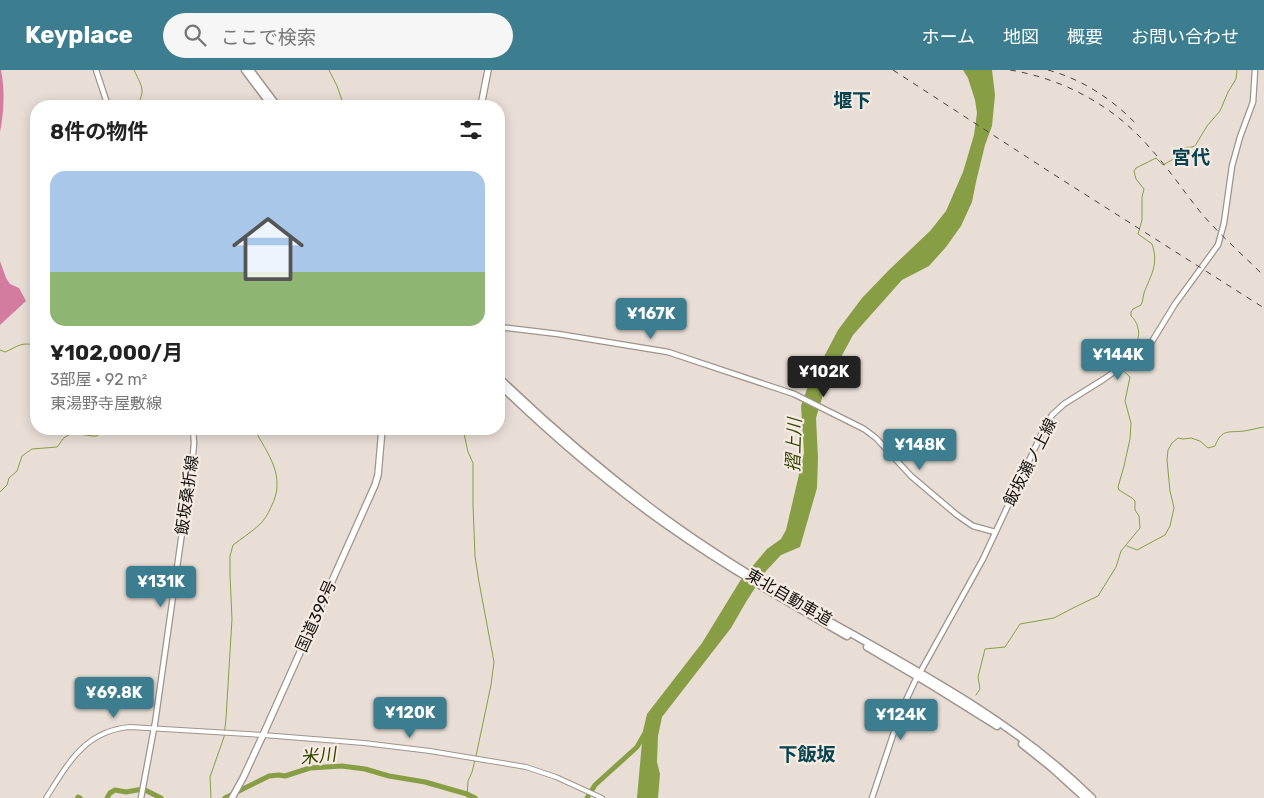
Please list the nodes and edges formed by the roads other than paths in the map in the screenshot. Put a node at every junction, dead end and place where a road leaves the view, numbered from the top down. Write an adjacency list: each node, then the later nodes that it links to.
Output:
1 (96, 70): 6 (main road)
2 (245, 70): 7 (highway)
3 (250, 70): 8 (highway)
4 (488, 70): 9 (highway)
5 (1255, 70): 15 (main road, 飯坂瀬ノ上線)
6 (106, 100)
7 (268, 100)
8 (273, 100)
9 (482, 100)
10 (505, 328): 15 (main road)
11 (505, 384): 16 (highway, 東北自動車道)
12 (505, 390): 16 (highway, 東北自動車道)
13 (193, 435): 20 (main road, 飯坂桑折線)
14 (381, 435): 21 (highway, 国道399号)
15 (995, 532): 18 (main road, 飯坂瀬ノ上線)
16 (726, 562): 17 (highway, 東北自動車道)
17 (827, 622): 27 (highway, 東北自動車道); 28 (highway, 東北自動車道)
18 (922, 669)
19 (916, 679): 26 (main road)
20 (154, 728): 21 (street); 24 (street); 25 (main road, 飯坂桑折線)
21 (263, 735): 22 (highway, 国道399号); 23 (street)
22 (234, 795)
23 (598, 796)
24 (46, 798)
25 (141, 798)
26 (872, 798)
27 (1086, 798)
28 (1092, 798)

